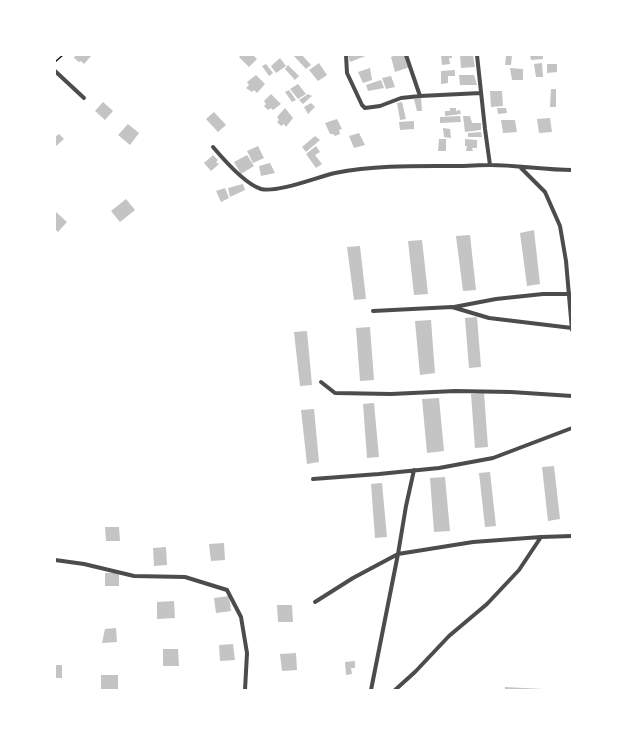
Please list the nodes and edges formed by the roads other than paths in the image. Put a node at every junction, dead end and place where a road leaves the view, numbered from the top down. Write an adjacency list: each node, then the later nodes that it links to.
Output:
1 (346, 55): 6 (street)
2 (406, 55): 6 (street)
3 (477, 55): 5 (street)
4 (55, 71): 7 (street)
5 (481, 93): 6 (street); 9 (street)
6 (420, 96)
7 (84, 98)
8 (213, 147): 9 (street)
9 (490, 165): 10 (street)
10 (520, 167): 11 (street); 12 (street)
11 (572, 170)
12 (571, 294): 13 (street); 15 (street)
13 (452, 307): 14 (street); 15 (street)
14 (373, 311)
15 (572, 329)
16 (321, 382): 17 (street)
17 (572, 396)
18 (572, 428): 19 (street)
19 (414, 470): 20 (street); 23 (street)
20 (313, 478)
21 (572, 536): 22 (street)
22 (541, 537): 23 (street); 28 (street)
23 (398, 554): 25 (street); 27 (street)
24 (55, 560): 26 (street)
25 (315, 602)
26 (245, 690)
27 (371, 690)
28 (395, 690)

